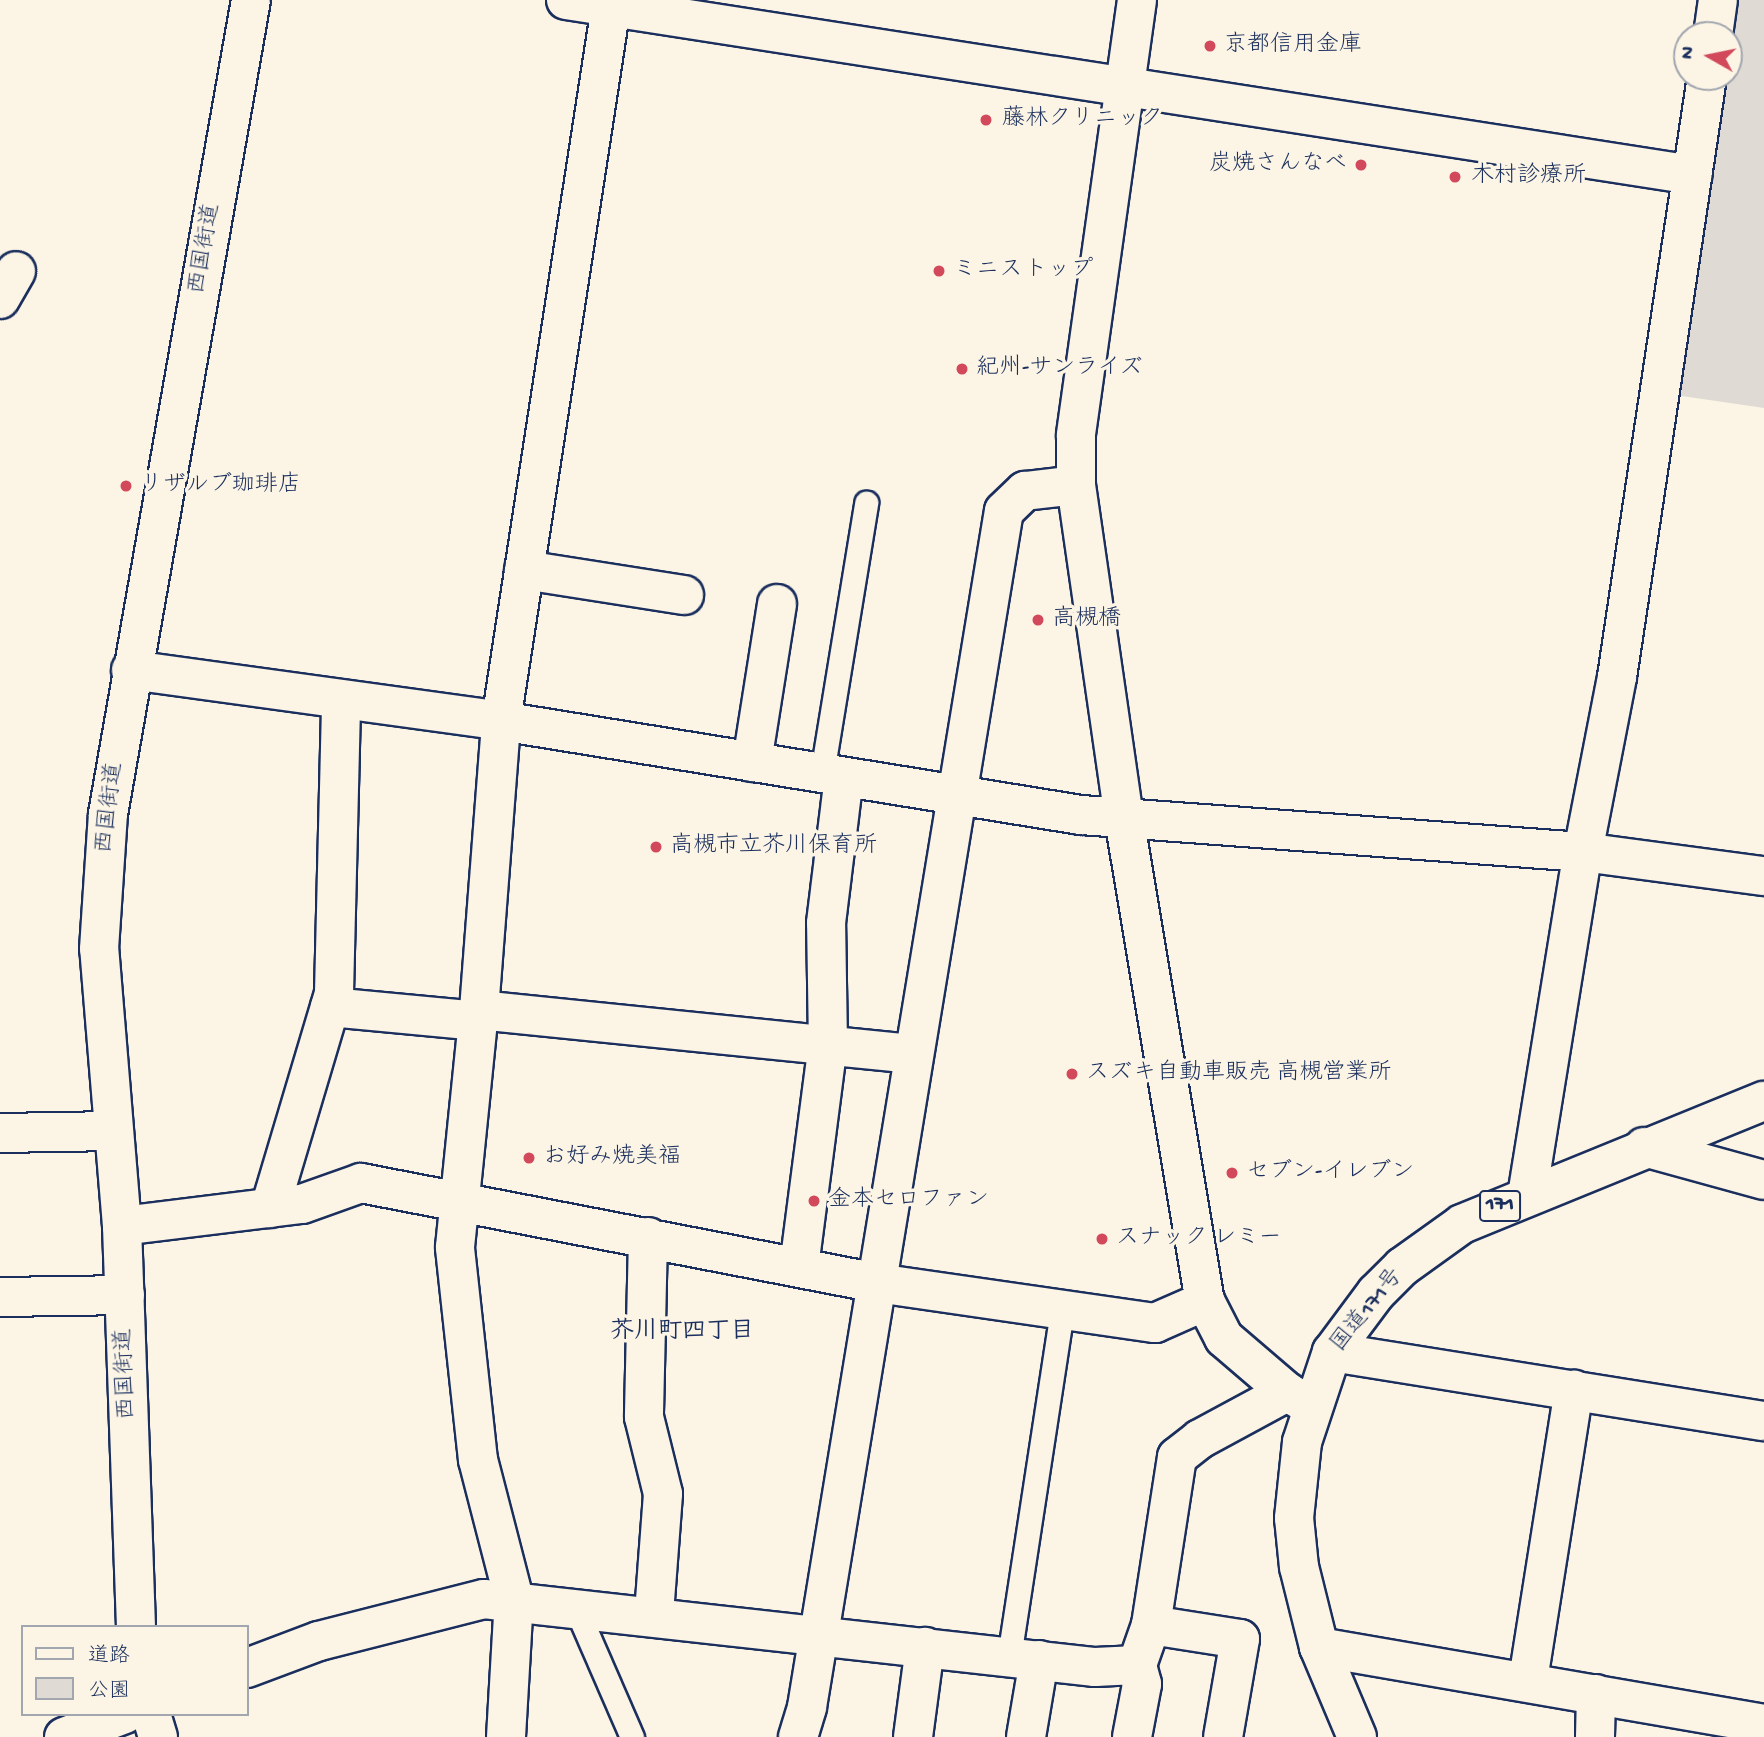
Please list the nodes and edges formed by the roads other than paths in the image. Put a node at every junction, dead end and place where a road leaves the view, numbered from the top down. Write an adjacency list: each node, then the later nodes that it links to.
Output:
1 (251, 0): 15 (main road, 西国街道)
2 (566, 0): 5 (main road)
3 (1137, 0): 7 (main road)
4 (1718, 0): 6 (main road)
5 (612, 3): 7 (main road); 12 (main road)
6 (1715, 21)
7 (1124, 89): 9 (main road); 10 (main road)
8 (1705, 91): 9 (main road)
9 (1692, 175): 22 (main road)
10 (1076, 485): 20 (main road); 21 (main road)
11 (866, 503): 19 (lane)
12 (524, 570): 13 (main road); 17 (main road)
13 (684, 595)
14 (777, 604): 18 (main road)
15 (131, 670): 16 (main road); 29 (main road, 西国街道)
16 (341, 701): 17 (main road); 24 (main road)
17 (501, 721): 18 (main road); 25 (main road)
18 (752, 762): 19 (main road)
19 (833, 775): 20 (main road); 26 (main road)
20 (956, 798): 21 (main road); 27 (main road)
21 (1124, 818): 22 (main road); 42 (main road)
22 (1583, 852): 23 (main road); 33 (main road)
23 (1764, 876)
24 (330, 1007): 25 (main road); 35 (main road)
25 (479, 1016): 26 (main road); 34 (main road)
26 (828, 1045): 27 (main road); 38 (main road)
27 (914, 1054): 39 (main road)
28 (1764, 1101): 31 (main road, 国道171号 / 171)
29 (112, 1131): 30 (main road); 36 (main road, 西国街道)
30 (0, 1133)
31 (1644, 1147): 32 (main road); 33 (main road, 国道171号 / 171)
32 (1764, 1180)
33 (1527, 1196): 44 (main road, 国道171号 / 171)
34 (459, 1200): 35 (main road); 37 (main road); 48 (main road)
35 (270, 1208): 36 (main road)
36 (122, 1226): 40 (main road, 西国街道)
37 (648, 1237): 38 (main road); 50 (main road)
38 (799, 1267): 39 (main road)
39 (877, 1283): 43 (main road); 53 (main road)
40 (125, 1295): 41 (main road); 51 (main road, 西国街道)
41 (0, 1297)
42 (1205, 1301): 43 (main road); 46 (main road)
43 (1062, 1309): 56 (lane)
44 (1332, 1352): 45 (main road); 46 (main road, 国道171号 / 171)
45 (1574, 1390): 47 (main road); 59 (main road)
46 (1299, 1399): 52 (main road); 55 (main road, 国道171号 / 171)
47 (1764, 1421)
48 (514, 1599): 49 (main road); 58 (main road); 66 (main road)
49 (575, 1606): 50 (main road); 67 (lane)
50 (654, 1615): 53 (main road)
51 (136, 1625)
52 (1151, 1625): 57 (main road); 72 (main road)
53 (819, 1634): 54 (main road); 68 (main road)
54 (925, 1647): 56 (main road); 69 (main road)
55 (1320, 1647): 59 (main road); 73 (main road, 国道171号 / 171)
56 (1024, 1658): 57 (main road); 70 (main road)
57 (1137, 1665): 71 (main road)
58 (248, 1668)
59 (1528, 1680): 60 (main road)
60 (1597, 1694): 63 (main road); 74 (main road)
61 (120, 1716): 64 (main road)
62 (152, 1716): 65 (main road)
63 (1764, 1724)
64 (64, 1737)
65 (158, 1737)
66 (506, 1737)
67 (632, 1737)
68 (798, 1737)
69 (913, 1737)
70 (1026, 1737)
71 (1132, 1737)
72 (1223, 1737)
73 (1357, 1737)
74 (1595, 1737)

